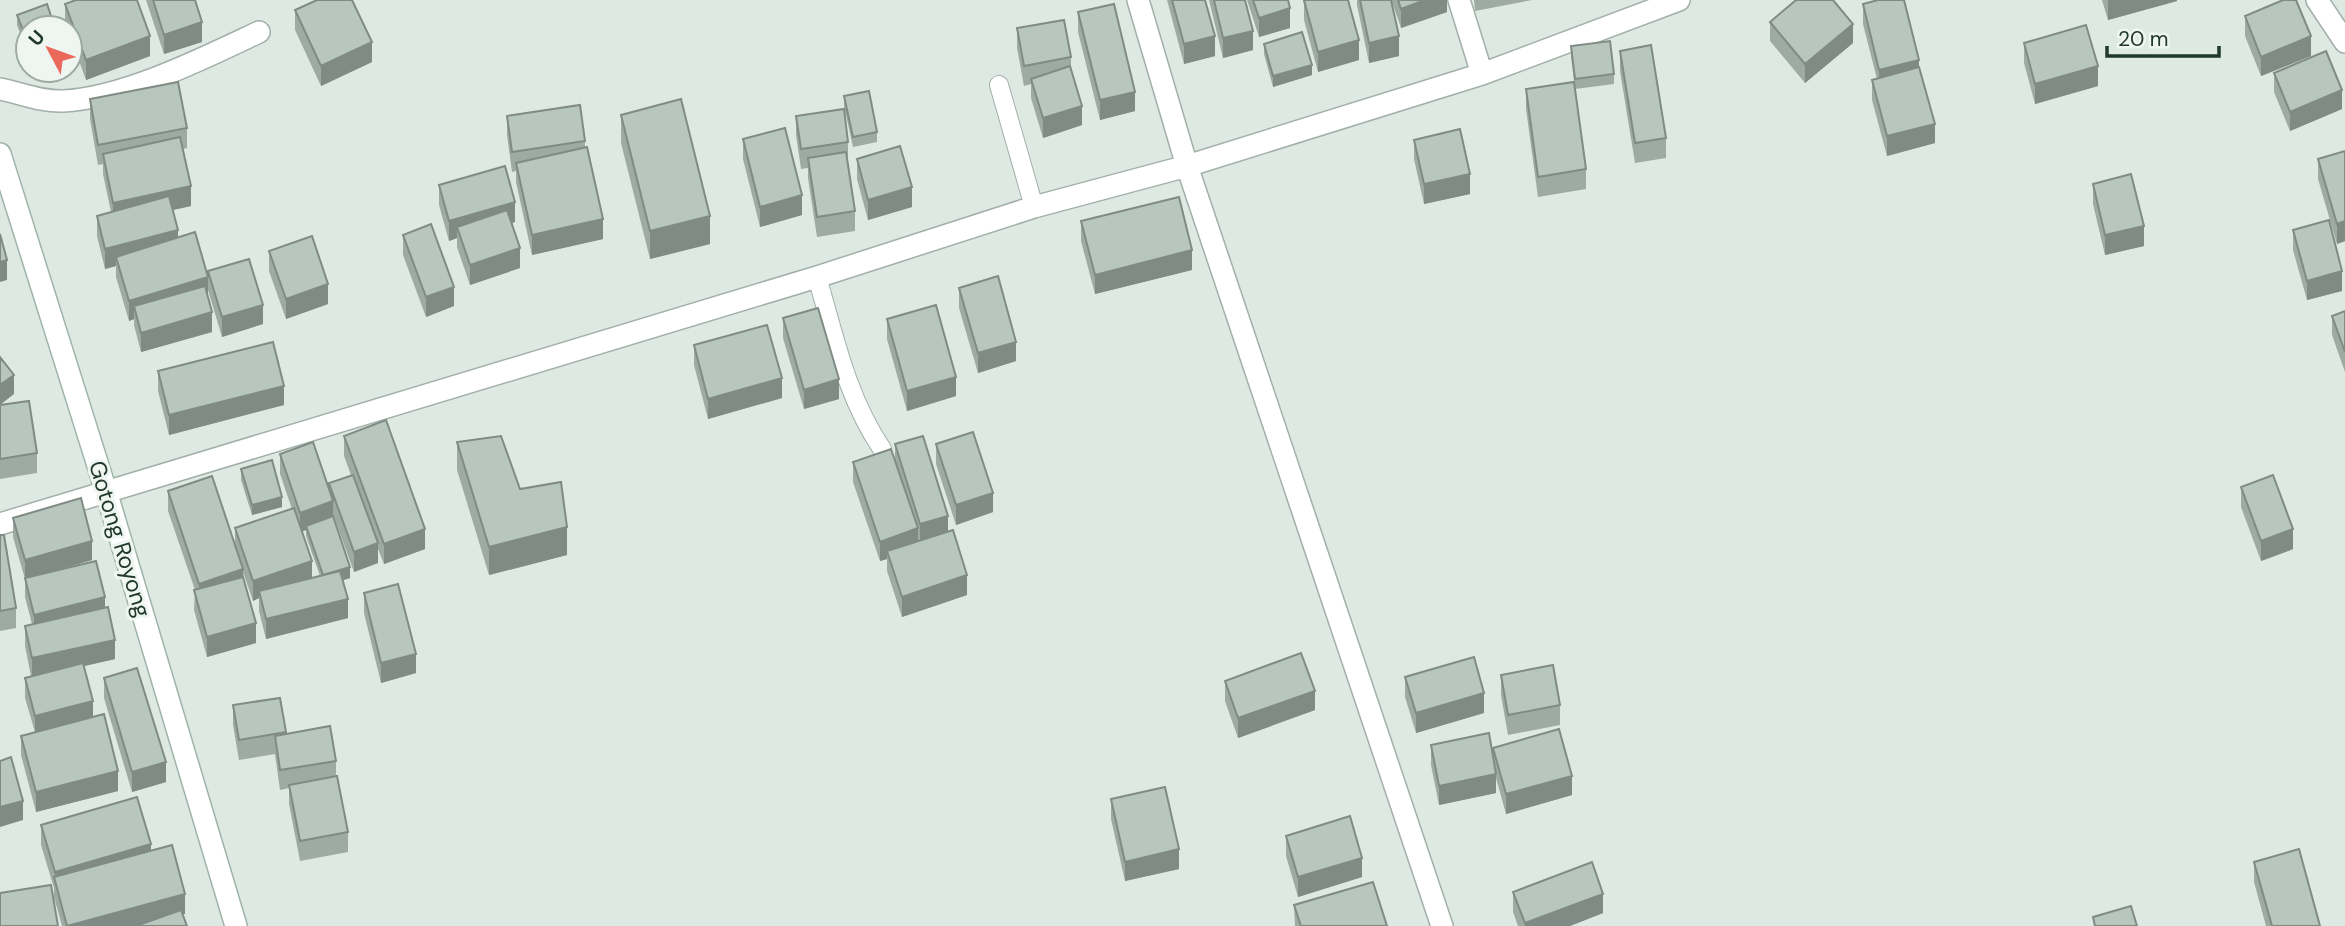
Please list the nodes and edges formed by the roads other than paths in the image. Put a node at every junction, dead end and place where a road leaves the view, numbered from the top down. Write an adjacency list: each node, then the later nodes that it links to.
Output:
1 (1138, 0): 11 (street)
2 (1459, 0): 7 (street)
3 (1679, 0): 7 (street)
4 (2317, 0): 6 (street)
5 (259, 32): 9 (street)
6 (2345, 42)
7 (1482, 74): 11 (street)
8 (999, 85): 12 (lane)
9 (0, 89)
10 (0, 154): 15 (street, Gotong Royong)
11 (1186, 166): 12 (street); 18 (street)
12 (1034, 207): 13 (street)
13 (817, 277): 14 (lane); 15 (street)
14 (882, 449)
15 (106, 491): 16 (street); 17 (street, Gotong Royong)
16 (0, 524)
17 (236, 926)
18 (1442, 926)

